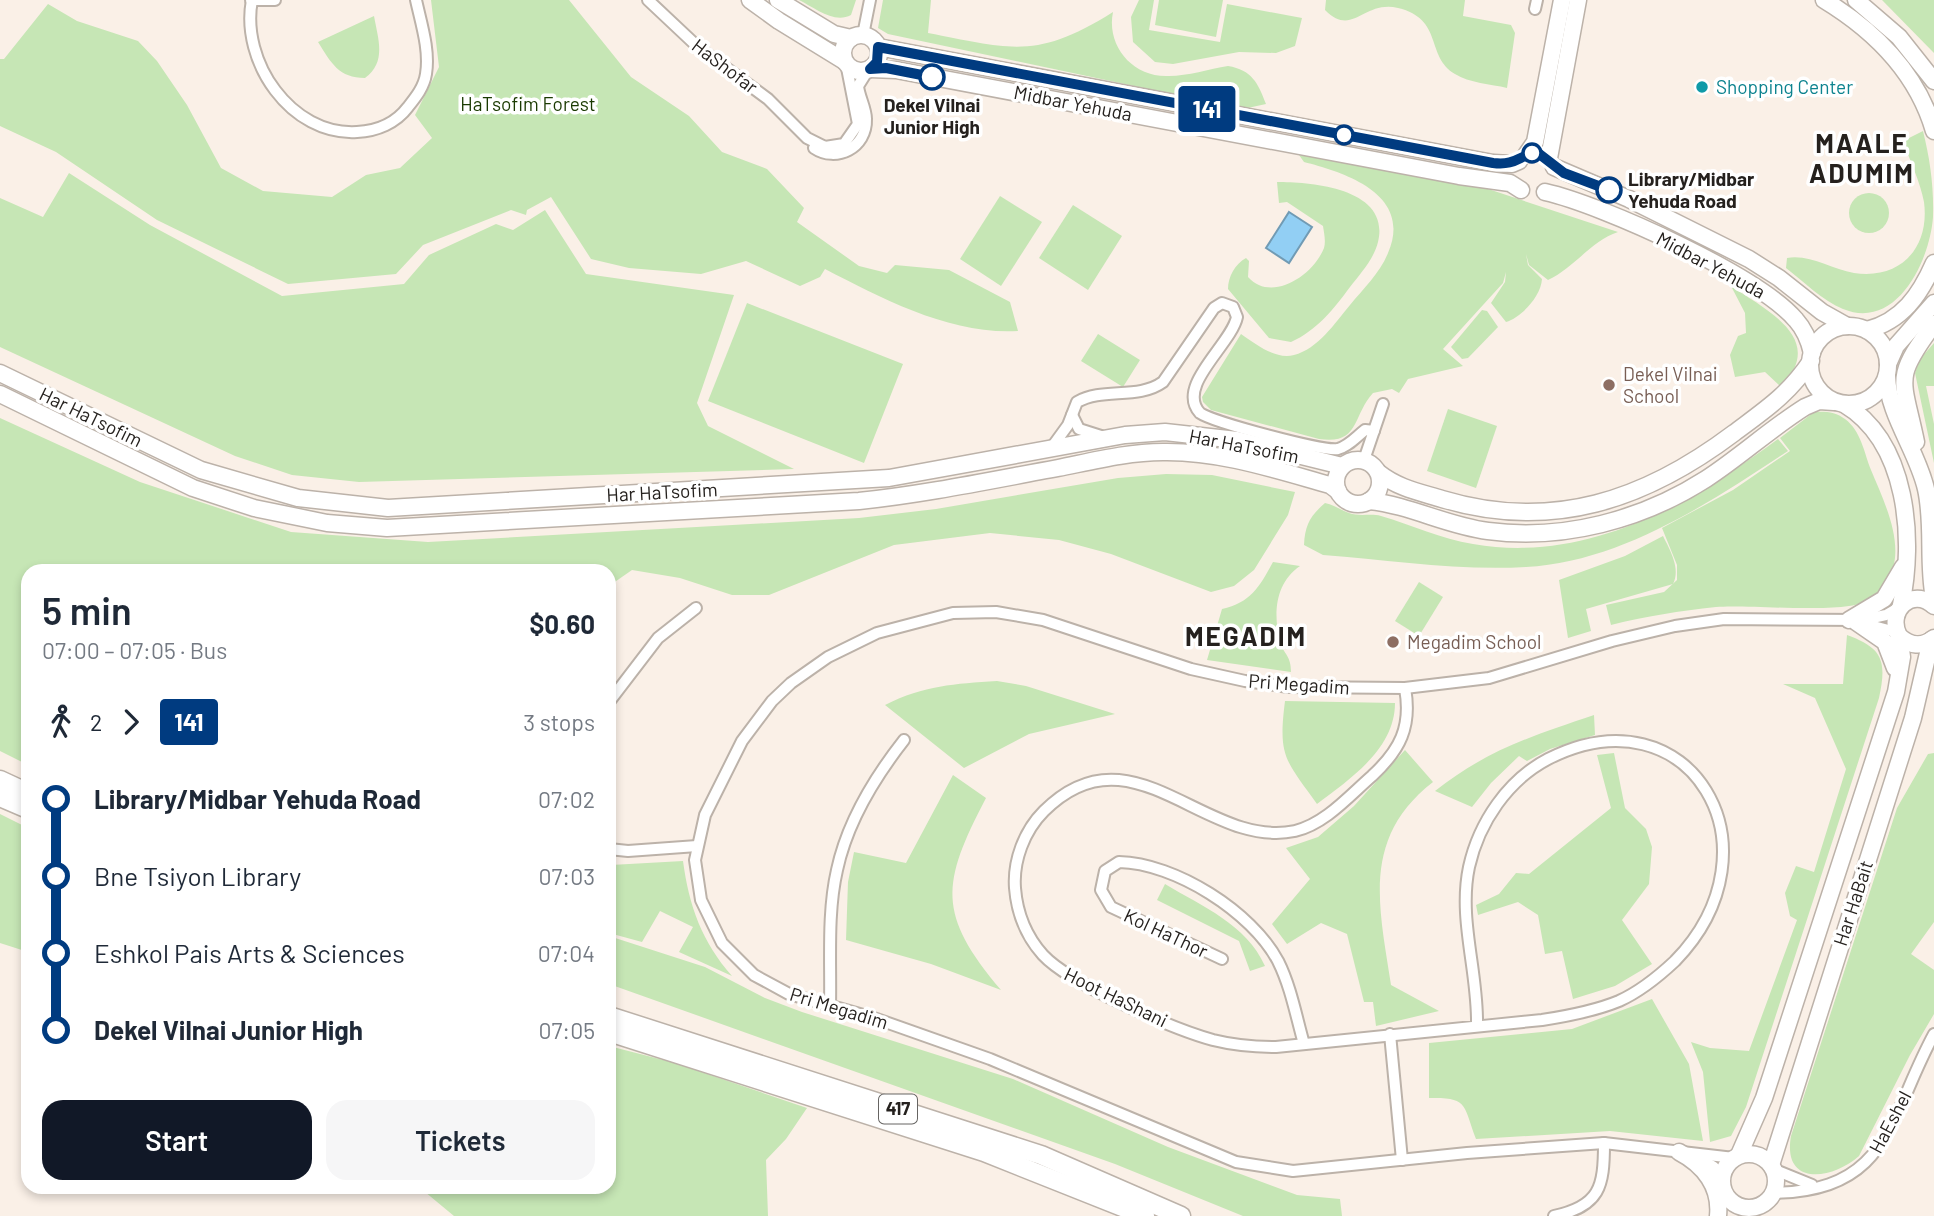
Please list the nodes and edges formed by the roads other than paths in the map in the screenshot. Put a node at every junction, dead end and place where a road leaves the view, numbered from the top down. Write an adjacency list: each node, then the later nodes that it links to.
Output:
1 (251, 0): 2 (street); 3 (street)
2 (275, 0)
3 (416, 0)
4 (648, 0): 19 (street, HaShofar)
5 (750, 0): 14 (main road)
6 (778, 0): 12 (main road)
7 (870, 0): 12 (street)
8 (1562, 0): 20 (main road)
9 (1824, 0): 17 (main road)
10 (1856, 0): 16 (main road)
11 (1578, 4): 21 (main road)
12 (857, 36): 13 (main road); 14 (main road)
13 (878, 47): 15 (main road); 20 (main road, Midbar Yehuda)
14 (845, 62): 15 (main road); 19 (street, HaShofar)
15 (869, 70): 19 (street, HaShofar); 22 (main road, Midbar Yehuda)
16 (1934, 81)
17 (1930, 105): 18 (main road)
18 (1934, 131)
19 (801, 132)
20 (1523, 158): 21 (main road); 22 (main road)
21 (1552, 163): 23 (main road); 27 (main road, Midbar Yehuda)
22 (1521, 190): 23 (main road)
23 (1545, 192): 29 (main road, Midbar Yehuda)
24 (1934, 263): 28 (main road)
25 (1934, 303): 30 (main road)
26 (1934, 324): 42 (main road)
27 (1847, 326): 28 (main road); 29 (main road)
28 (1867, 330): 30 (main road)
29 (1811, 357): 33 (main road); 41 (main road)
30 (1887, 370): 33 (main road); 42 (main road)
31 (0, 373): 38 (main road, Har HaTsofim)
32 (0, 394): 43 (main road, Har HaTsofim)
33 (1839, 403): 44 (main road); 45 (main road)
34 (1383, 404): 36 (street)
35 (1072, 414): 36 (street); 37 (street); 38 (street)
36 (1374, 431): 39 (street)
37 (1111, 438): 38 (main road, Har HaTsofim); 40 (main road, Har HaTsofim)
38 (1050, 449)
39 (1364, 460): 40 (main road); 41 (main road)
40 (1342, 466): 43 (main road)
41 (1379, 473): 44 (main road)
42 (1922, 476): 46 (main road)
43 (1338, 491): 44 (main road)
44 (1369, 501)
45 (1907, 552): 49 (main road); 51 (main road)
46 (1933, 555): 47 (main road)
47 (1934, 598)
48 (1934, 606): 49 (main road)
49 (1900, 607): 51 (street, Pri Megadim); 52 (main road, Har HaBait)
50 (696, 608): 56 (street)
51 (1848, 621): 52 (street, Pri Megadim); 55 (street, Pri Megadim); 58 (main road)
52 (1898, 634): 53 (main road); 58 (main road, Har HaBait)
53 (1932, 639): 57 (main road, Har HaBait)
54 (1934, 658): 57 (main road)
55 (1405, 688): 64 (street, Pri Megadim); 73 (street, Hoot HaShani)
56 (616, 693)
57 (1918, 696): 78 (main road, Har HaBait)
58 (1894, 700): 76 (main road, Har HaBait)
59 (904, 740): 67 (street)
60 (0, 780): 61 (main road)
61 (21, 790)
62 (0, 797): 63 (main road)
63 (21, 806)
64 (697, 846): 65 (street); 67 (street, Pri Megadim)
65 (616, 850)
66 (1222, 959): 73 (street, Kol HaThor)
67 (830, 1006): 77 (street, Pri Megadim)
68 (616, 1018): 83 (main road, 417)
69 (1477, 1024): 69 (street, Hoot HaShani); 71 (street, Hoot HaShani)
70 (616, 1034): 82 (main road, 417)
71 (1393, 1034): 73 (street, Hoot HaShani); 77 (street)
72 (1934, 1034): 79 (street, HaEshel)
73 (1304, 1044)
74 (1604, 1143): 75 (street, Pri Megadim); 77 (street, Pri Megadim); 84 (street)
75 (1685, 1153): 76 (street, Pri Megadim); 80 (street, Pri Megadim); 85 (main road)
76 (1737, 1157): 78 (main road); 80 (main road)
77 (1402, 1160)
78 (1772, 1167): 79 (street); 81 (main road)
79 (1822, 1185): 81 (street, HaEshel)
80 (1723, 1187): 81 (main road); 85 (main road)
81 (1769, 1197): 86 (main road)
82 (1145, 1216)
83 (1181, 1216)
84 (1554, 1216)
85 (1720, 1216)
86 (1747, 1216)

